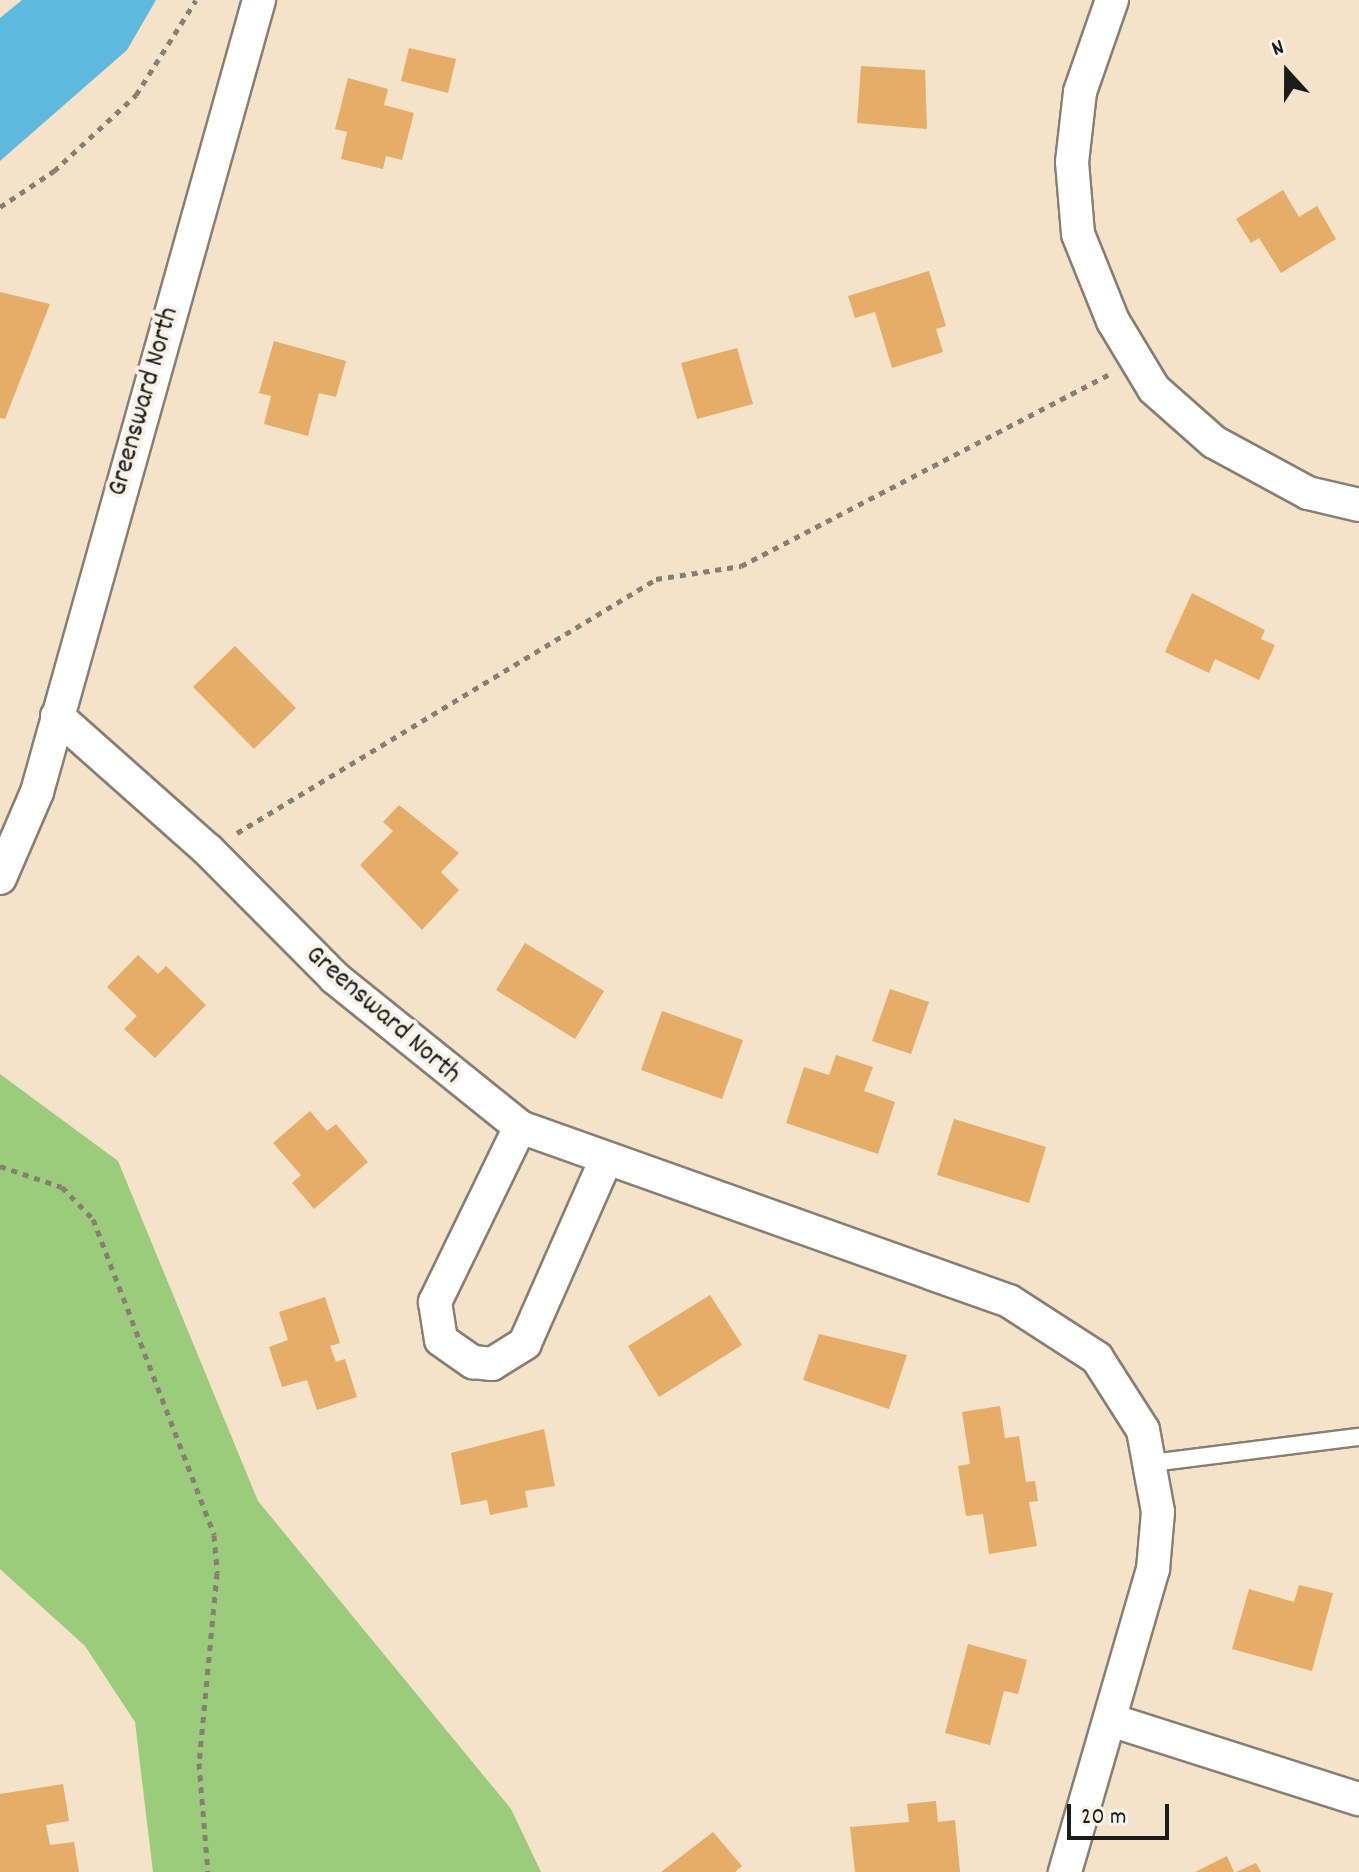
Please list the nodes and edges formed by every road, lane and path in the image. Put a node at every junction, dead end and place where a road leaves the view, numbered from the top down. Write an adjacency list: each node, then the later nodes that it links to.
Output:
1 (196, 0): 4 (path)
2 (259, 0): 7 (street, Greensward North)
3 (1112, 0): 5 (street)
4 (0, 207)
5 (1135, 362): 6 (street); 8 (path)
6 (1359, 505)
7 (57, 716): 8 (street, Greensward North); 9 (street)
8 (208, 850): 10 (street, Greensward North)
9 (0, 878)
10 (520, 1127): 11 (street, Greensward North); 11 (street)
11 (605, 1162): 14 (street, Greensward North)
12 (0, 1166): 17 (path)
13 (1359, 1437): 14 (lane)
14 (1152, 1463): 15 (street, Greensward North)
15 (1111, 1720): 16 (street); 18 (street, Greensward North)
16 (1359, 1799)
17 (208, 1872)
18 (1065, 1872)

